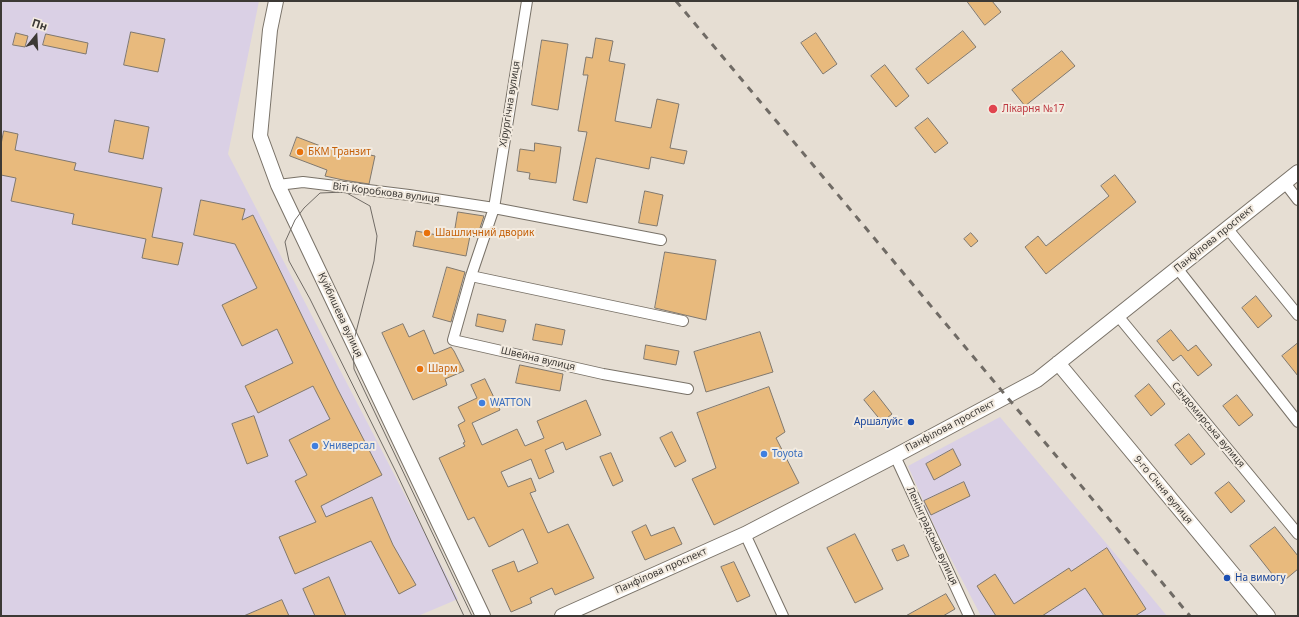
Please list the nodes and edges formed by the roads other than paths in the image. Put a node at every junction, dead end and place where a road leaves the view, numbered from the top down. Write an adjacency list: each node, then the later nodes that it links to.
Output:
1 (276, 1): 5 (street, Куйбишева вулиця)
2 (527, 1): 7 (street, Хірургічна вулиця)
3 (1298, 172): 4 (street, Панфілова проспект)
4 (1284, 183): 6 (street); 8 (street, Панфілова проспект)
5 (278, 185): 7 (street, Віті Коробкова вулиця); 21 (street, Куйбишева вулиця)
6 (1298, 200)
7 (494, 208): 9 (street); 11 (street, Швейна вулиця)
8 (1227, 228): 10 (street, Панфілова проспект); 12 (street)
9 (661, 240)
10 (1177, 268): 13 (street, Панфілова проспект); 17 (street)
11 (471, 276): 14 (street); 16 (street, Швейна вулиця)
12 (1298, 315)
13 (1118, 316): 15 (street, Панфілова проспект); 20 (street, Сандомирська вулиця)
14 (683, 321)
15 (1058, 363): 18 (street, Панфілова проспект); 25 (street, 9-го Січня вулиця)
16 (688, 388)
17 (1298, 422)
18 (895, 456): 19 (street, Панфілова проспект); 24 (street, Ленінградська вулиця)
19 (744, 534): 22 (street, Панфілова проспект); 23 (street)
20 (1298, 534)
21 (483, 616)
22 (562, 616)
23 (783, 616)
24 (969, 616)
25 (1268, 616)

